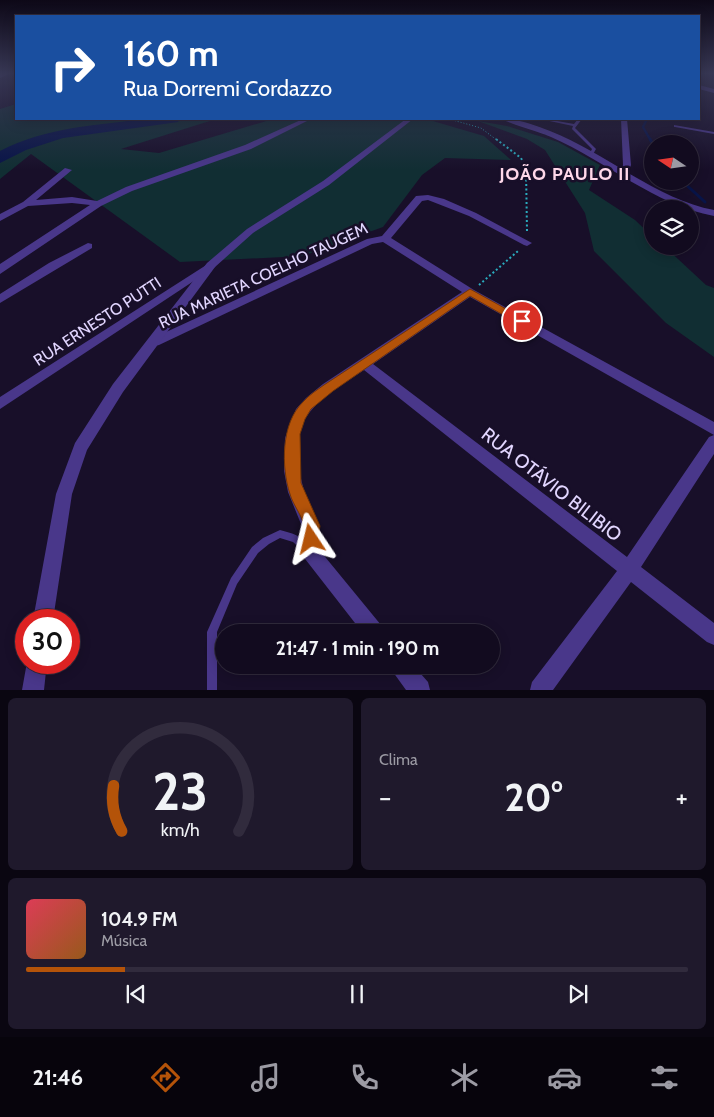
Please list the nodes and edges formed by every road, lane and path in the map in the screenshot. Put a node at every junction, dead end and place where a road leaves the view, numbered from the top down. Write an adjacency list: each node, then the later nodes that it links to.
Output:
1 (306, 120): 15 (street)
2 (409, 120): 21 (street)
3 (453, 120): 19 (path)
4 (508, 120): 11 (street)
5 (547, 120): 8 (lane)
6 (579, 120): 8 (lane)
7 (624, 120): 13 (street)
8 (574, 125): 11 (lane)
9 (675, 126): 10 (lane)
10 (714, 133)
11 (591, 155): 13 (street)
12 (68, 170): 14 (street)
13 (624, 172): 16 (street)
14 (26, 204): 15 (street); 17 (street)
15 (98, 204): 22 (street)
16 (714, 213)
17 (0, 218)
18 (386, 239): 19 (street); 23 (street); 25 (street, RUA MARIETA COELHO TAUGEM)
19 (527, 243): 23 (path)
20 (88, 246): 24 (street)
21 (211, 265): 25 (street); 27 (street, RUA ERNESTO PUTTI)
22 (0, 271)
23 (470, 292): 26 (street); 28 (street)
24 (0, 299)
25 (155, 342): 32 (street)
26 (365, 364): 30 (street); 31 (street, RUA OTÁVIO BILIBIO)
27 (0, 404)
28 (714, 429)
29 (714, 441): 31 (street)
30 (308, 549): 33 (street); 38 (lane)
31 (630, 570): 34 (street, RUA OTÁVIO BILIBIO); 40 (street)
32 (45, 609)
33 (368, 624)
34 (714, 635)
35 (36, 674): 37 (street)
36 (407, 674): 39 (street)
37 (34, 690)
38 (212, 690)
39 (420, 690)
40 (540, 690)

